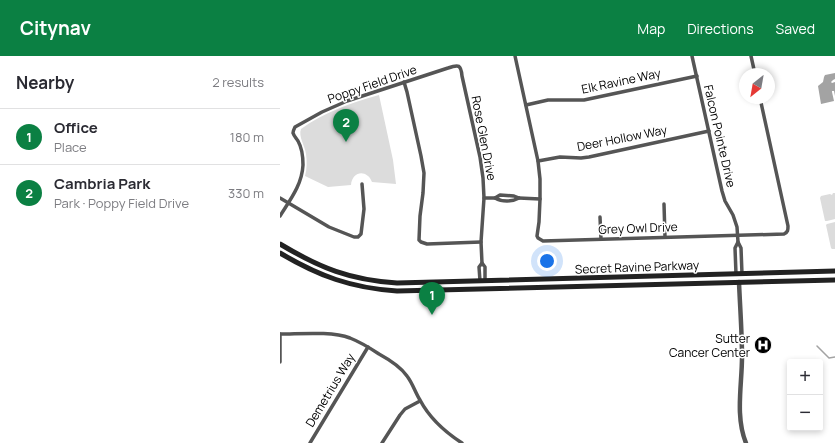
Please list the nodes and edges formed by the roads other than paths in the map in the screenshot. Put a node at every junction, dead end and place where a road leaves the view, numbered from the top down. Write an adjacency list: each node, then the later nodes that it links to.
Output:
1 (515, 56): 9 (street, Grey Owl Drive)
2 (692, 56): 6 (street, Falcon Pointe Drive)
3 (751, 56): 5 (street)
4 (459, 66): 7 (street, Poppy Field Drive); 15 (street, Rose Glen Drive)
5 (753, 68)
6 (696, 76): 9 (street, Elk Ravine Way); 10 (street, Falcon Pointe Drive)
7 (404, 82): 20 (street, Poppy Field Drive); 27 (street)
8 (761, 104): 24 (street, Grey Owl Drive)
9 (526, 105): 11 (street, Grey Owl Drive)
10 (709, 131): 11 (street, Deer Hollow Way); 24 (street, Falcon Pointe Drive)
11 (538, 161): 18 (street, Grey Owl Drive)
12 (362, 184): 20 (street)
13 (506, 196): 16 (street); 17 (street); 19 (street)
14 (280, 198): 20 (street)
15 (484, 198): 16 (street); 27 (street, Rose Glen Drive)
16 (495, 198): 19 (street)
17 (519, 198): 18 (street); 19 (street)
18 (540, 199): 26 (street, Grey Owl Drive)
19 (506, 201)
20 (288, 203): 22 (street, Poppy Field Drive)
21 (664, 204): 25 (street)
22 (280, 216)
23 (600, 217): 26 (street)
24 (738, 235): 25 (street, Grey Owl Drive); 28 (street, Falcon Pointe Drive)
25 (665, 237): 26 (street, Grey Owl Drive)
26 (601, 239)
27 (481, 242): 37 (street, Rose Glen Drive)
28 (738, 242): 31 (street, Falcon Pointe Drive); 32 (street, Falcon Pointe Drive)
29 (280, 244): 37 (main road, Secret Ravine Parkway)
30 (280, 253): 39 (main road, Secret Ravine Parkway)
31 (736, 259): 32 (street); 34 (street, Falcon Pointe Drive)
32 (742, 259): 35 (street, Falcon Pointe Drive)
33 (835, 271): 35 (main road, Secret Ravine Parkway)
34 (736, 274): 35 (main road, Secret Ravine Parkway); 37 (main road, Secret Ravine Parkway); 38 (main road)
35 (742, 274): 38 (main road)
36 (835, 280): 38 (main road, Secret Ravine Parkway)
37 (482, 281): 39 (main road)
38 (739, 282): 39 (main road, Secret Ravine Parkway); 47 (street)
39 (482, 289)
40 (280, 334): 41 (street); 42 (street)
41 (368, 347): 43 (street); 45 (street, Demetrius Way)
42 (280, 362)
43 (420, 401): 44 (street); 46 (street)
44 (459, 442)
45 (310, 443)
46 (382, 443)
47 (746, 443)

